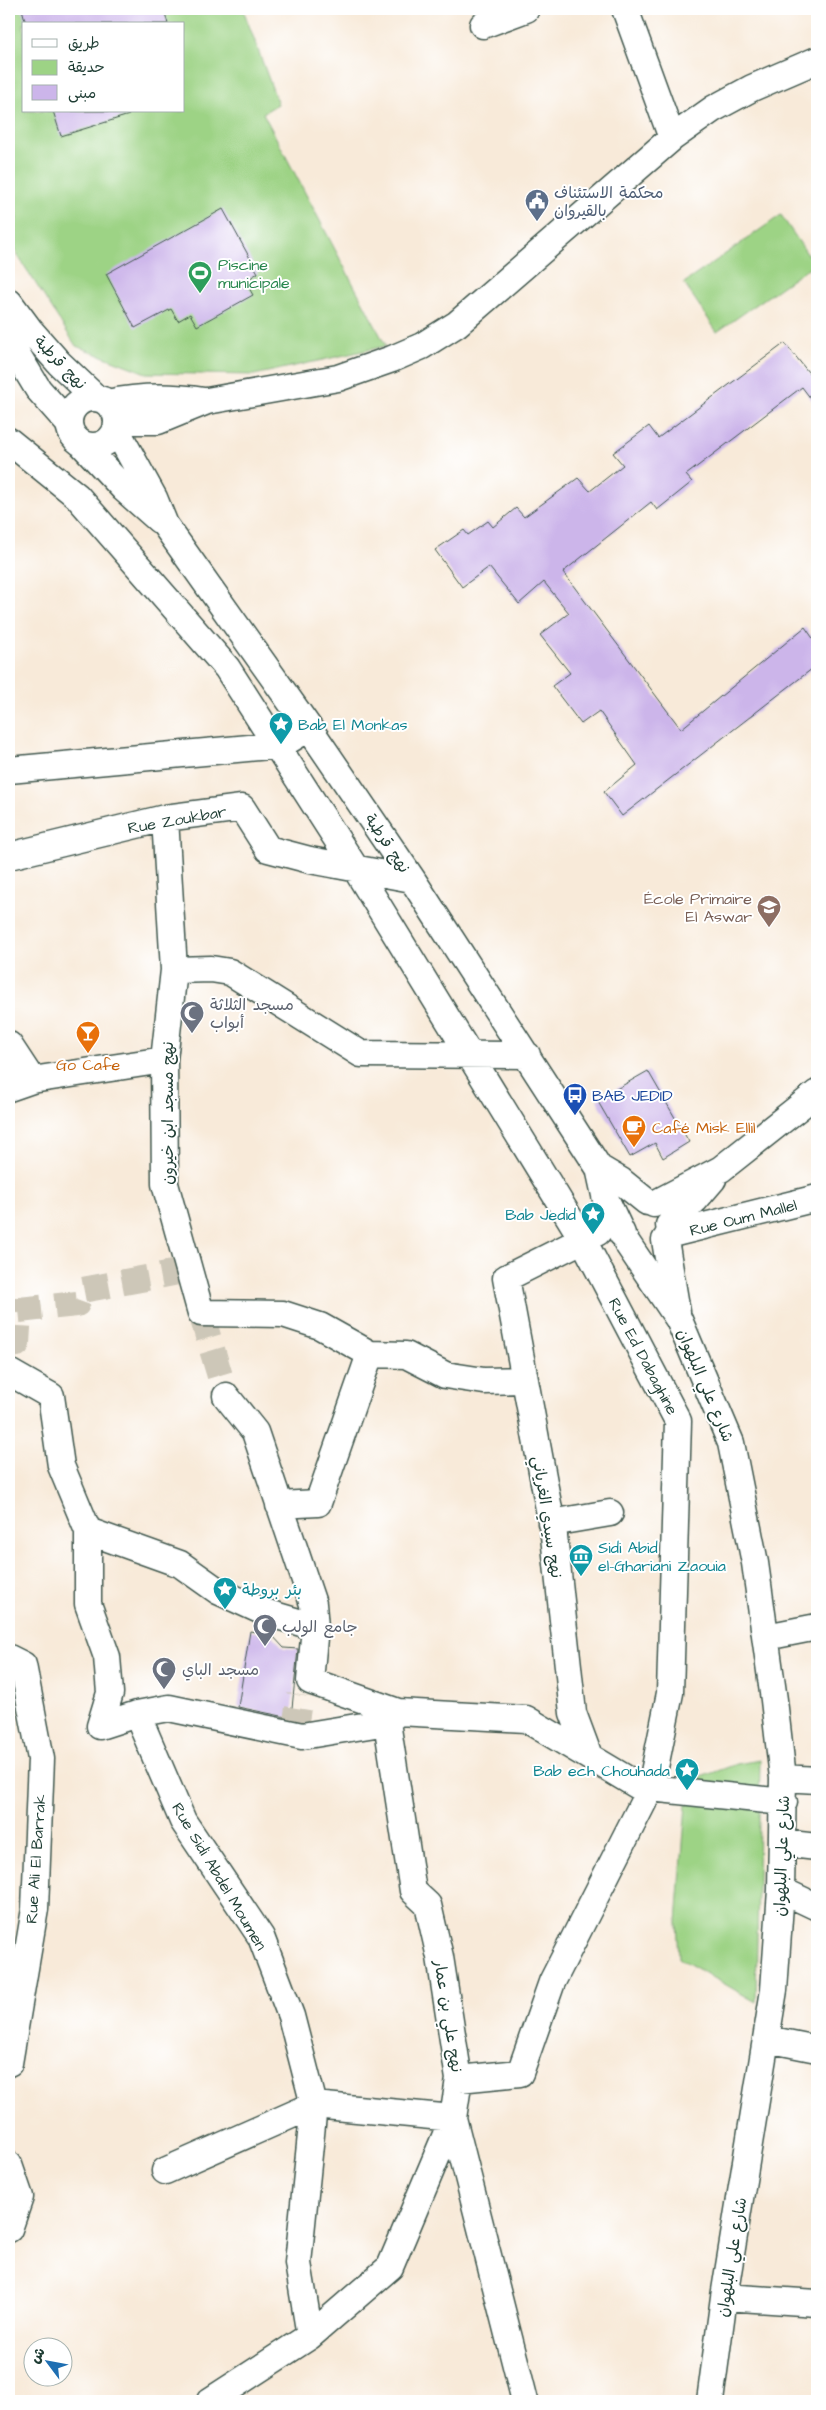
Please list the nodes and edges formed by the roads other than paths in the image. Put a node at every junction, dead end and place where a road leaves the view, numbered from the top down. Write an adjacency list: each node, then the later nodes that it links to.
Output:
1 (526, 9): 3 (street)
2 (625, 9): 5 (street)
3 (483, 25)
4 (817, 60): 5 (street)
5 (672, 138): 8 (street)
6 (9, 302): 8 (street, نهج قرطبة)
7 (9, 341): 9 (street, نهج قرطبة)
8 (109, 413): 9 (street); 9 (street); 11 (street, نهج قرطبة)
9 (76, 434): 11 (street, نهج قرطبة)
10 (9, 441): 13 (street, Rue Ed Dabaghine)
11 (165, 525): 12 (street, نهج قرطبة)
12 (309, 728): 13 (street); 18 (street, نهج قرطبة)
13 (274, 745): 14 (street); 17 (street, Rue Ed Dabaghine)
14 (9, 770)
15 (164, 818): 16 (street, Rue Zoukbar); 17 (street, Rue Zoukbar); 19 (street, نهج مسجد ابن خيرون)
16 (9, 856)
17 (354, 866): 18 (street, Rue Zoukbar); 21 (street, Rue Ed Dabaghine)
18 (412, 878): 22 (street, نهج قرطبة)
19 (174, 970): 21 (street); 23 (street, نهج مسجد ابن خيرون)
20 (9, 1045): 24 (street)
21 (466, 1053): 22 (street); 32 (street, Rue Ed Dabaghine)
22 (528, 1055): 26 (street, نهج قرطبة)
23 (164, 1060): 24 (street); 34 (street, نهج مسجد ابن خيرون)
24 (20, 1084)
25 (817, 1092): 27 (street)
26 (600, 1168): 29 (street); 30 (street)
27 (721, 1169): 29 (street); 31 (street)
28 (817, 1198): 31 (street, Rue Oum Mallel)
29 (650, 1203): 30 (street); 31 (street)
30 (622, 1233): 31 (street); 32 (street); 33 (street)
31 (668, 1234): 33 (street)
32 (583, 1240): 36 (street, نهج سيدي الغرياني); 50 (street, Rue Ed Dabaghine)
33 (679, 1320): 44 (street, شارع علي البلهوان)
34 (370, 1354): 36 (street); 38 (street)
35 (9, 1372): 41 (street)
36 (524, 1380): 40 (street, نهج سيدي الغرياني)
37 (226, 1396): 38 (street)
38 (280, 1505): 42 (street)
39 (610, 1513): 40 (street)
40 (551, 1523): 48 (street, نهج سيدي الغرياني)
41 (88, 1531): 42 (street); 46 (street)
42 (315, 1627): 47 (street)
43 (817, 1627): 44 (street)
44 (766, 1637): 51 (street, شارع علي البلهوان)
45 (9, 1658): 58 (street, Rue Ali El Barrak)
46 (137, 1714): 47 (street); 60 (street, Rue Sidi Abdel Moumen)
47 (393, 1717): 48 (street); 59 (street, نهج علي بن عمار)
48 (589, 1756): 50 (street)
49 (817, 1780): 51 (street)
50 (651, 1787): 51 (street); 59 (street, Rue Ed Dabaghine)
51 (783, 1790): 52 (street, شارع علي البلهوان)
52 (782, 1843): 53 (street); 54 (street, شارع علي البلهوان)
53 (817, 1848)
54 (781, 1890): 55 (street); 56 (street, شارع علي البلهوان)
55 (817, 1907)
56 (767, 2039): 57 (street); 65 (street, شارع علي البلهوان)
57 (817, 2049)
58 (10, 2055)
59 (459, 2079): 61 (street, نهج علي بن عمار)
60 (314, 2105): 61 (street); 63 (street); 67 (street, Rue Sidi Abdel Moumen)
61 (453, 2118): 67 (street); 69 (street, نهج علي بن عمار)
62 (9, 2165): 64 (street)
63 (165, 2171)
64 (9, 2229)
65 (724, 2297): 66 (street); 70 (street, شارع علي البلهوان)
66 (817, 2304)
67 (310, 2336): 68 (street)
68 (210, 2401)
69 (525, 2401)
70 (710, 2401)

